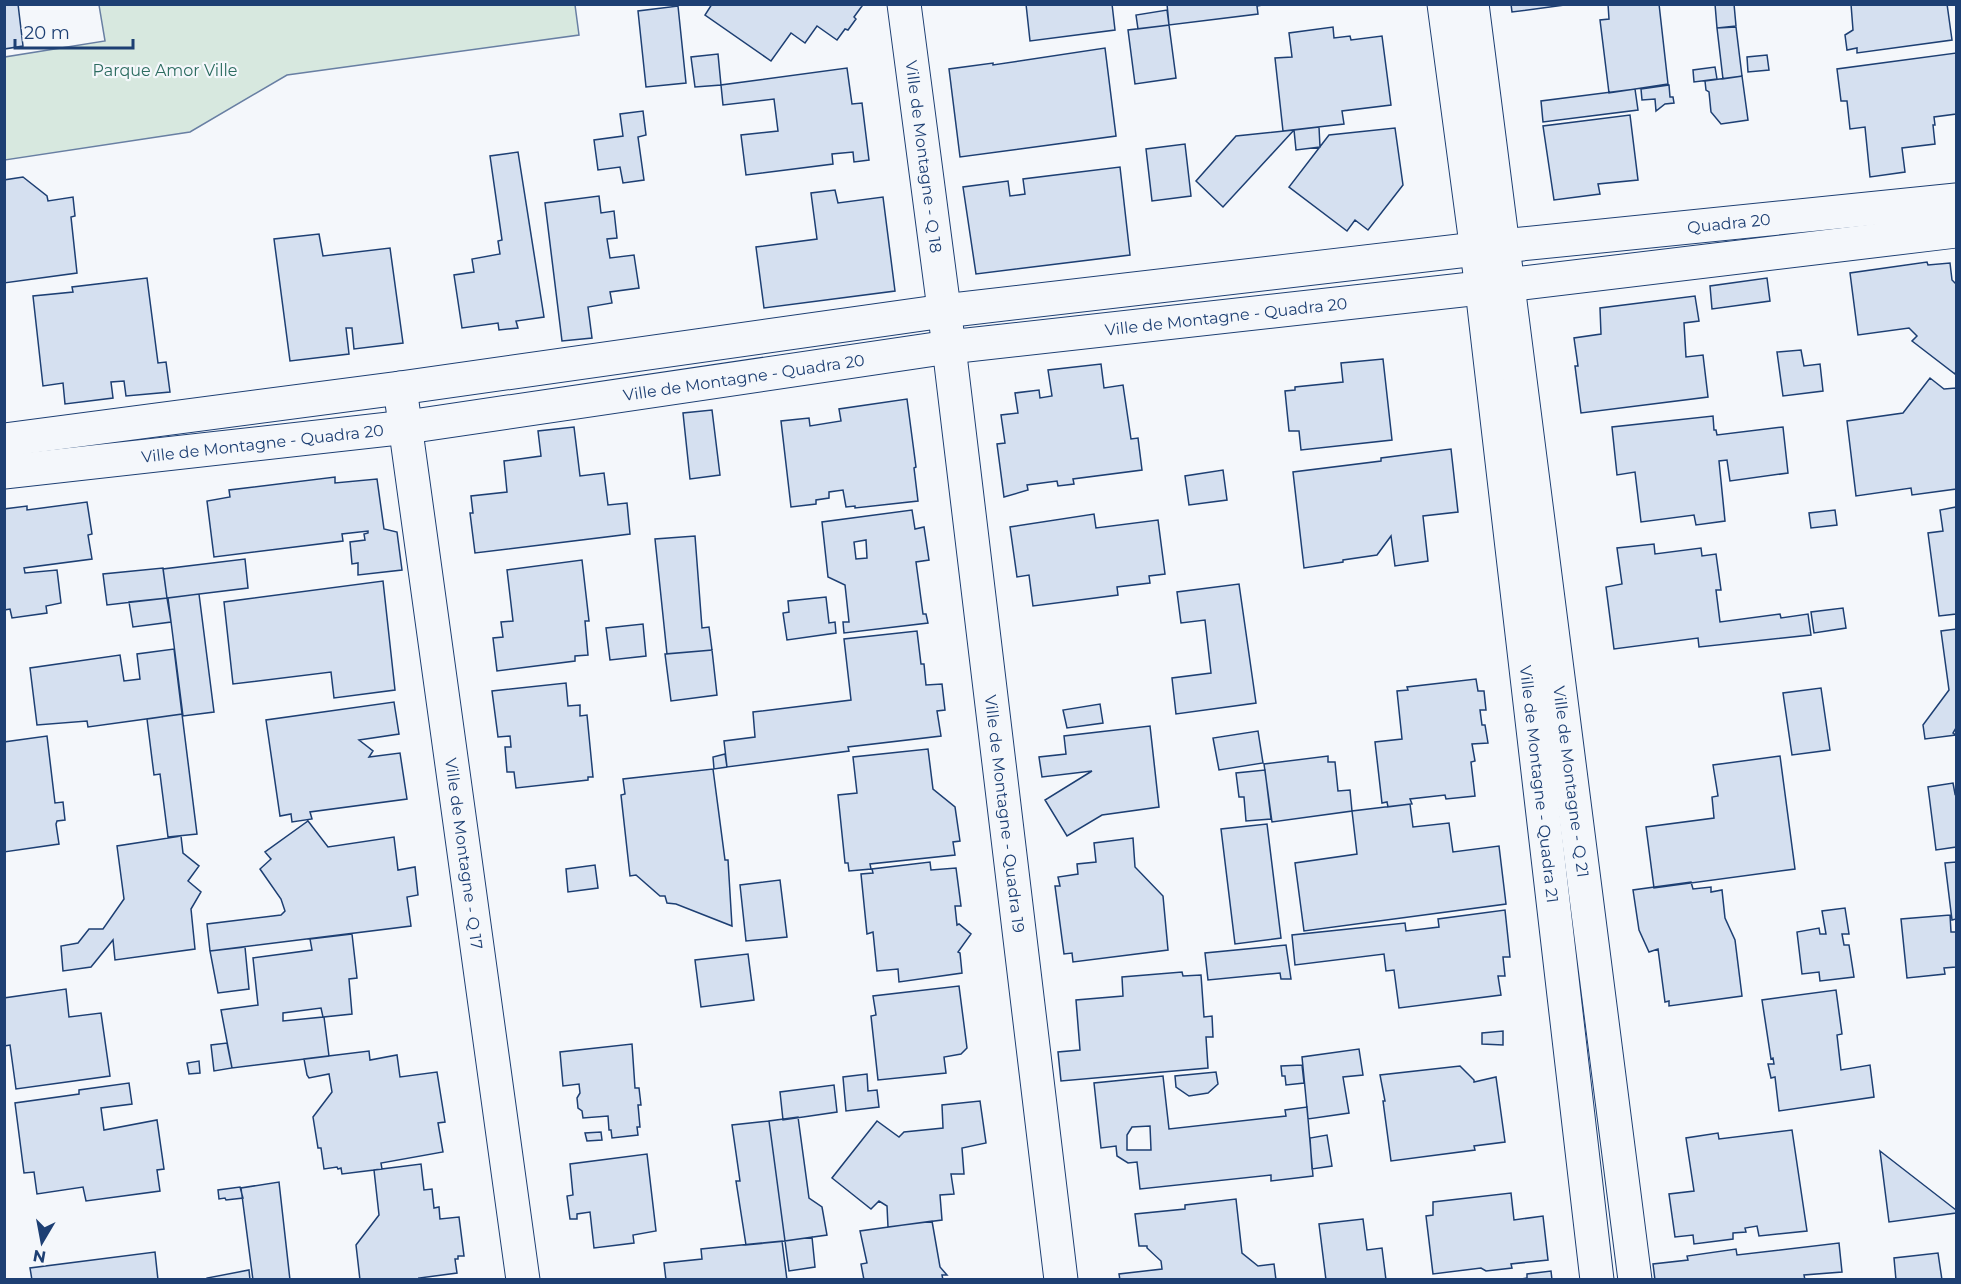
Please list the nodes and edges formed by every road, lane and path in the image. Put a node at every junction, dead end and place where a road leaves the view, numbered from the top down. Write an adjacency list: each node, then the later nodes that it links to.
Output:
1 (904, 4): 8 (street, Ville de Montagne - Q 18)
2 (1444, 4): 6 (street)
3 (1472, 4): 6 (street)
4 (1956, 200): 6 (street, Quadra 20)
5 (1956, 231): 7 (street)
6 (1489, 247): 7 (street); 8 (street, Ville de Montagne - Quadra 20)
7 (1494, 287): 9 (street, Ville de Montagne - Quadra 20); 16 (street, Ville de Montagne - Quadra 21); 17 (street, Ville de Montagne - Q 21)
8 (944, 311): 9 (street, Ville de Montagne - Q 18); 10 (street, Ville de Montagne - Quadra 20)
9 (949, 347): 11 (street, Ville de Montagne - Quadra 20); 15 (street, Ville de Montagne - Quadra 19)
10 (400, 388): 11 (street, Ville de Montagne - Q 17); 12 (street, Ville de Montagne - Quadra 20)
11 (406, 427): 13 (street, Ville de Montagne - Quadra 20); 14 (street, Ville de Montagne - Q 17)
12 (4, 440)
13 (4, 472)
14 (522, 1280)
15 (1061, 1280)
16 (1597, 1280)
17 (1635, 1280)

